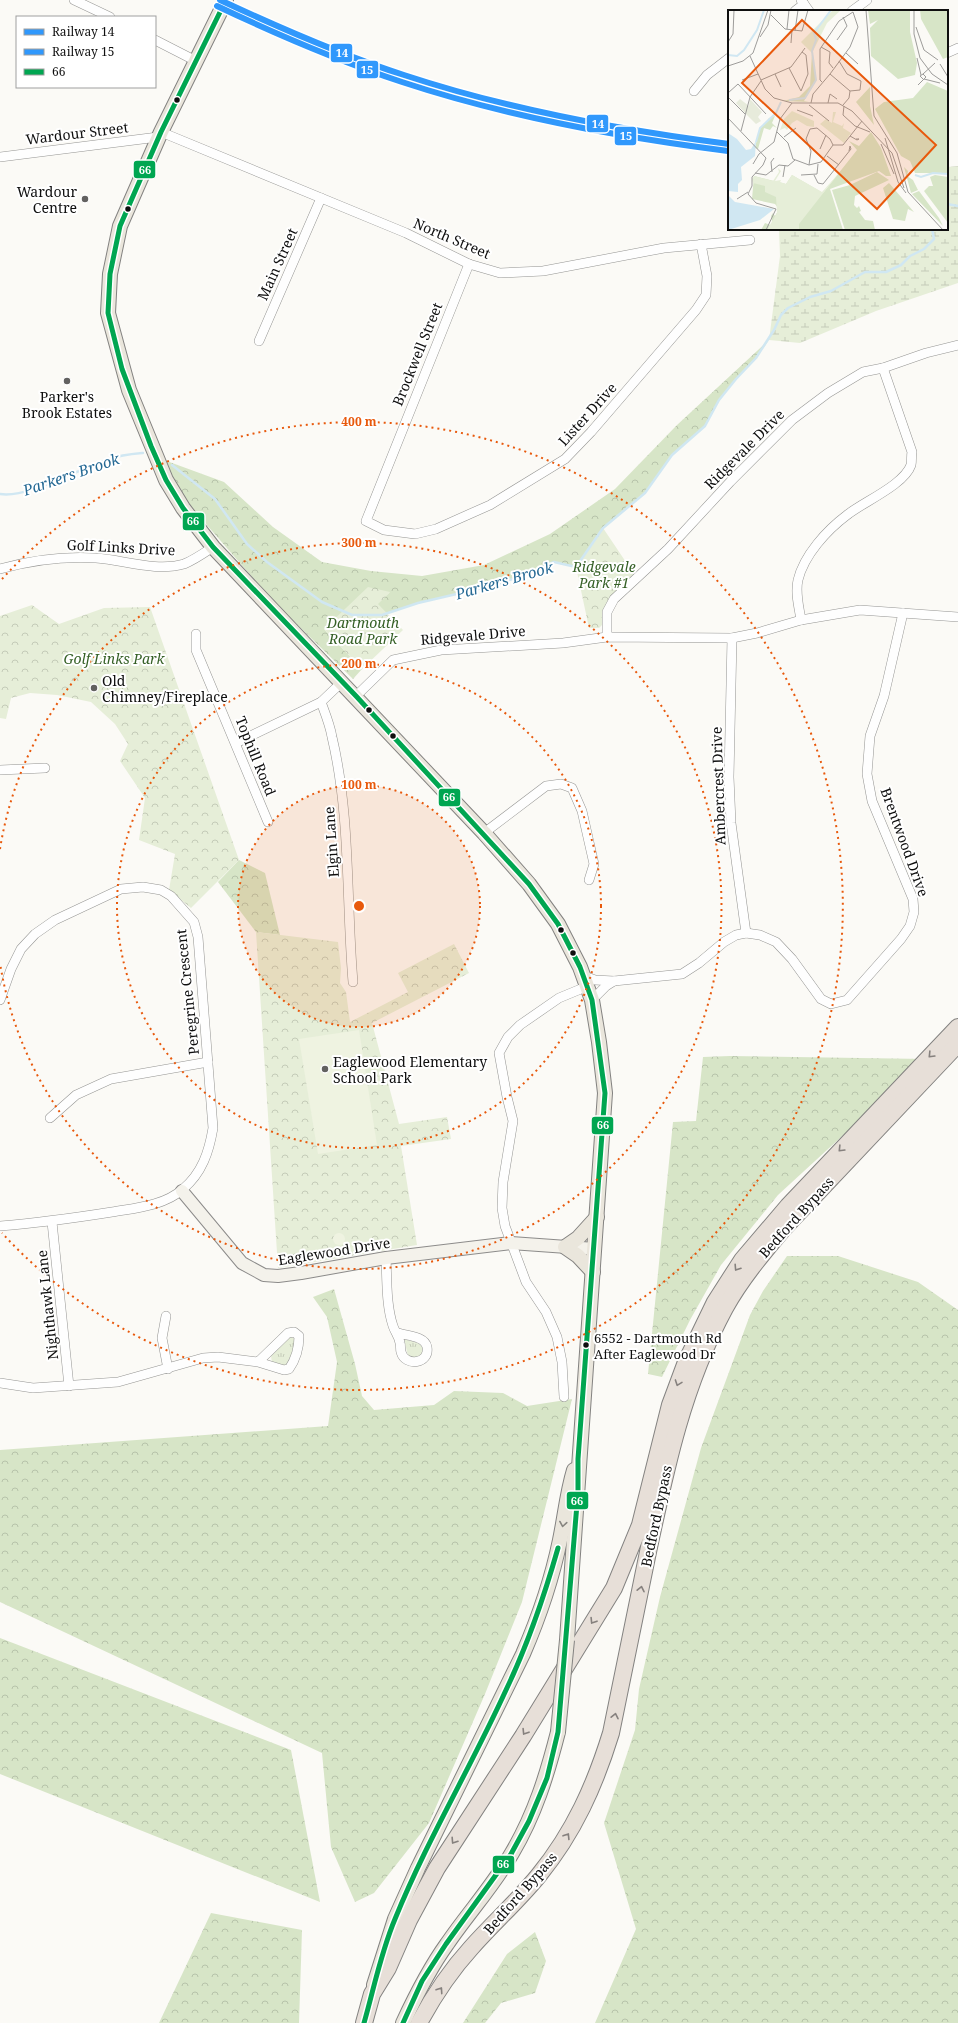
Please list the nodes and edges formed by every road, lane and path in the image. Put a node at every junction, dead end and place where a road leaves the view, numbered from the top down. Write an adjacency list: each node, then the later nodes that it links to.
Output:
1 (74, 0): 5 (street)
2 (226, 0): 10 (main road)
3 (867, 0): 4 (street)
4 (853, 10)
5 (108, 16)
6 (156, 41): 10 (street)
7 (958, 48): 8 (street)
8 (948, 53)
9 (728, 59): 11 (street)
10 (196, 61): 12 (main road)
11 (694, 91)
12 (159, 135): 13 (street, Wardour Street); 14 (street, North Street); 22 (main road)
13 (0, 157)
14 (321, 198): 17 (street, North Street); 18 (street, Main Street)
15 (750, 240): 16 (street, North Street)
16 (701, 244): 17 (street, North Street); 21 (street, Lister Drive)
17 (469, 264): 21 (street, Brockwell Street)
18 (259, 341)
19 (958, 345): 20 (street, Ridgevale Drive)
20 (883, 368): 26 (street); 28 (street, Ridgevale Drive)
21 (366, 521)
22 (213, 548): 23 (street, Golf Links Drive); 30 (main road)
23 (0, 569)
24 (903, 613): 25 (street, Ridgevale Drive); 26 (street, Ridgevale Drive); 39 (street, Brentwood Drive)
25 (958, 617)
26 (801, 620): 29 (street, Ridgevale Drive)
27 (196, 634): 33 (street, Tophill Road)
28 (607, 638): 29 (street, Ridgevale Drive); 31 (street, Ridgevale Drive)
29 (732, 638): 39 (street, Ambercrest Drive)
30 (342, 682): 31 (main road); 32 (street)
31 (356, 696): 37 (main road)
32 (321, 702): 33 (street); 41 (street, Elgin Lane)
33 (236, 743): 36 (street, Tophill Road)
34 (45, 768): 35 (street)
35 (0, 770)
36 (268, 822)
37 (484, 833): 38 (street); 40 (main road)
38 (589, 880)
39 (746, 933): 42 (street)
40 (586, 981): 42 (street); 44 (main road); 53 (street)
41 (353, 982)
42 (614, 982): 44 (street)
43 (0, 1000): 47 (street, Peregrine Crescent)
44 (592, 1000): 50 (main road)
45 (958, 1027): 66 (highway, Bedford Bypass, one-way to 66)
46 (958, 1044): 69 (highway, Bedford Bypass, one-way to 46)
47 (208, 1062): 48 (street); 49 (street, Peregrine Crescent)
48 (50, 1118)
49 (182, 1190): 51 (street); 56 (street, Eaglewood Drive)
50 (597, 1217): 54 (main road); 55 (main road)
51 (52, 1222): 52 (street); 63 (street, Nighthawk Lane)
52 (0, 1226)
53 (511, 1243): 54 (street, Eaglewood Drive); 56 (street, Eaglewood Drive); 64 (street)
54 (565, 1247): 55 (street, Eaglewood Drive); 57 (main road)
55 (595, 1249): 57 (main road)
56 (386, 1258): 59 (street)
57 (592, 1272): 65 (main road)
58 (166, 1316): 61 (street)
59 (398, 1334)
60 (258, 1362): 60 (street); 61 (street)
61 (168, 1369): 63 (street)
62 (0, 1383): 63 (street)
63 (69, 1386)
64 (564, 1397)
65 (578, 1459): 66 (main road, one-way to 66); 68 (main road, bridge)
66 (372, 1994): 67 (highway, Bedford Bypass)
67 (364, 2023)
68 (403, 2023)
69 (419, 2023)

